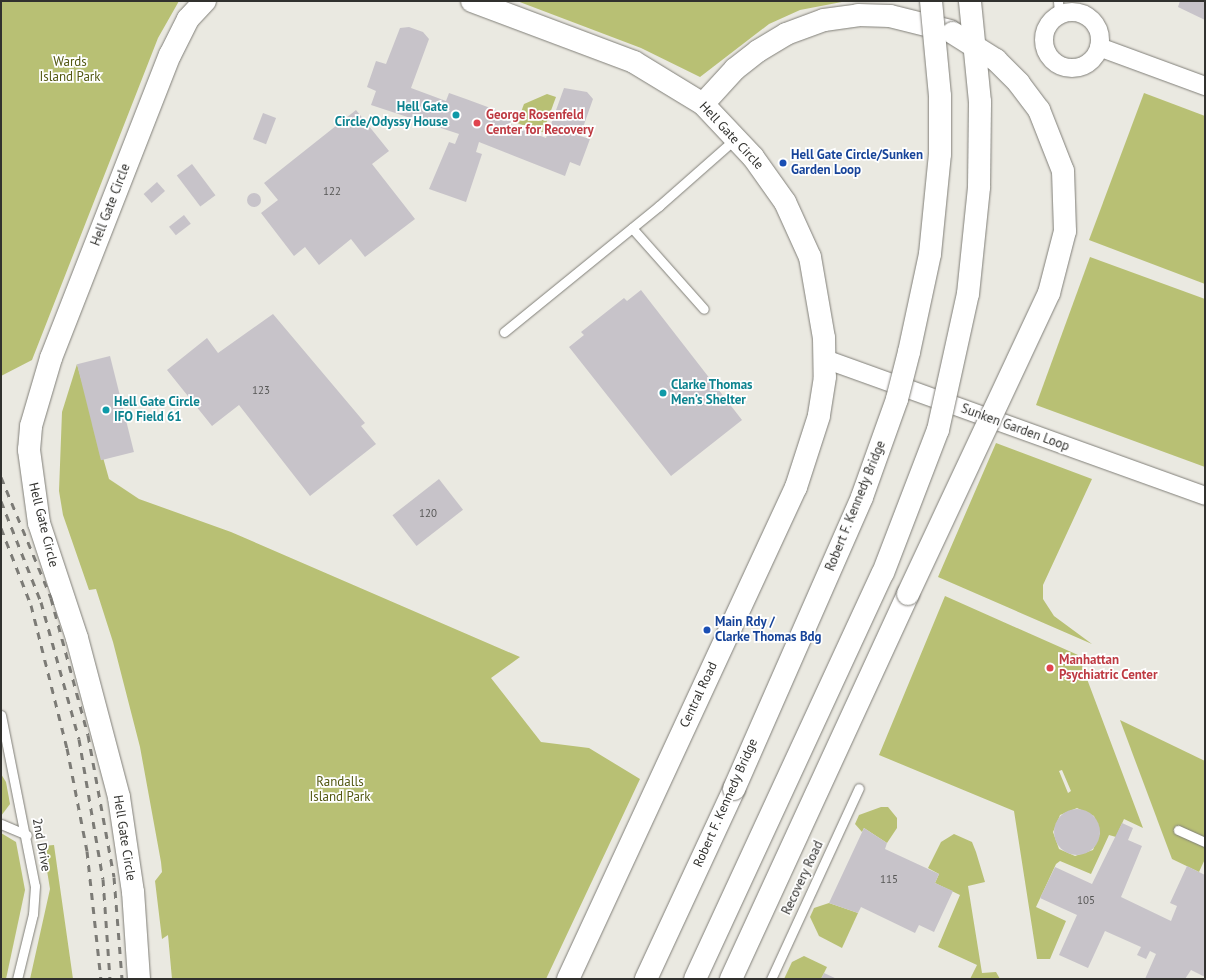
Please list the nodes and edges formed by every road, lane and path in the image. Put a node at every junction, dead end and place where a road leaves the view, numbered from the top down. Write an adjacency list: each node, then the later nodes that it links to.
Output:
1 (205, 1): 22 (main road, Hell Gate Circle)
2 (472, 1): 8 (main road, Hell Gate Circle)
3 (931, 1): 24 (main road, Robert F. Kennedy Bridge, bridge)
4 (970, 1): 25 (main road, bridge)
5 (1059, 7): 6 (street); 6 (street)
6 (1099, 47): 7 (street)
7 (1205, 86)
8 (703, 104): 9 (main road, Hell Gate Circle); 26 (main road, bridge)
9 (736, 138): 10 (lane); 13 (main road, Hell Gate Circle)
10 (632, 228): 11 (lane); 12 (lane)
11 (704, 309)
12 (504, 332)
13 (825, 359): 14 (street, Sunken Garden Loop); 23 (main road, Central Road)
14 (1205, 496)
15 (1, 715): 19 (lane, 2nd Drive)
16 (859, 788): 27 (lane, Recovery Road)
17 (1, 824): 19 (lane)
18 (1178, 830): 20 (lane)
19 (27, 835): 21 (lane, 2nd Drive)
20 (1205, 842)
21 (17, 979)
22 (139, 979)
23 (568, 979)
24 (646, 979)
25 (695, 979)
26 (731, 979)
27 (771, 979)

